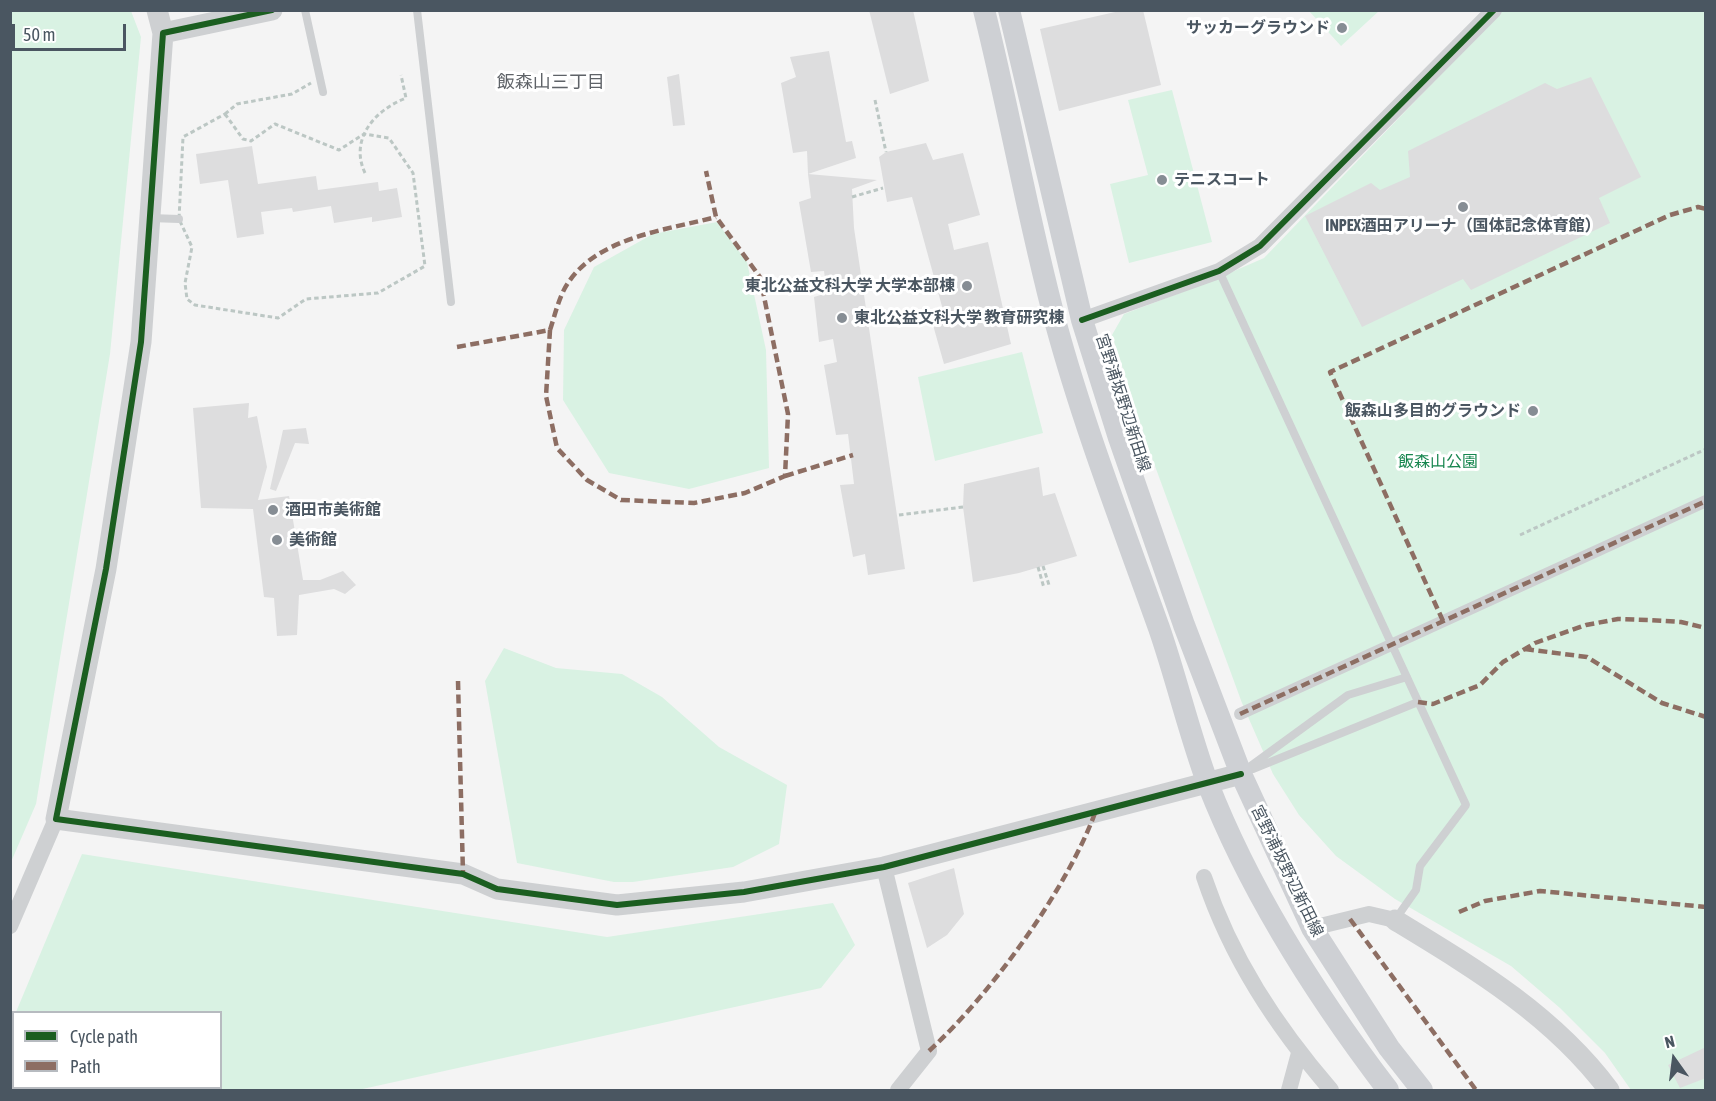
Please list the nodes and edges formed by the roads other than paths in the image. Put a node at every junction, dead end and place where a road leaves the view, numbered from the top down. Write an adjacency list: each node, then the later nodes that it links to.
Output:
1 (157, 10): 8 (street)
2 (272, 10): 8 (street)
3 (305, 10): 9 (lane)
4 (417, 10): 13 (lane)
5 (984, 10): 21 (main road, 宮野浦坂野辺新田線)
6 (1009, 10): 14 (main road, 宮野浦坂野辺新田線)
7 (1494, 10): 12 (street)
8 (163, 33): 10 (street)
9 (323, 92)
10 (150, 218): 11 (lane); 22 (street)
11 (179, 219)
12 (1219, 271): 14 (street); 16 (lane)
13 (451, 302)
14 (1082, 320): 20 (main road, 宮野浦坂野辺新田線)
15 (1706, 501): 16 (street)
16 (1392, 644): 17 (lane); 19 (street)
17 (1407, 677): 18 (lane); 20 (lane)
18 (1418, 702): 20 (lane); 25 (lane)
19 (1240, 714)
20 (1241, 774): 21 (street); 27 (main road, 宮野浦坂野辺新田線)
21 (1208, 783): 23 (street); 32 (main road, 宮野浦坂野辺新田線)
22 (56, 819): 23 (street); 26 (street)
23 (884, 867): 29 (street)
24 (1204, 877): 28 (street)
25 (1395, 920): 27 (street); 34 (street)
26 (10, 926)
27 (1312, 928): 33 (main road, 宮野浦坂野辺新田線)
28 (1299, 1053): 30 (street); 31 (street)
29 (898, 1090)
30 (1289, 1090)
31 (1331, 1090)
32 (1388, 1090)
33 (1422, 1090)
34 (1609, 1090)

